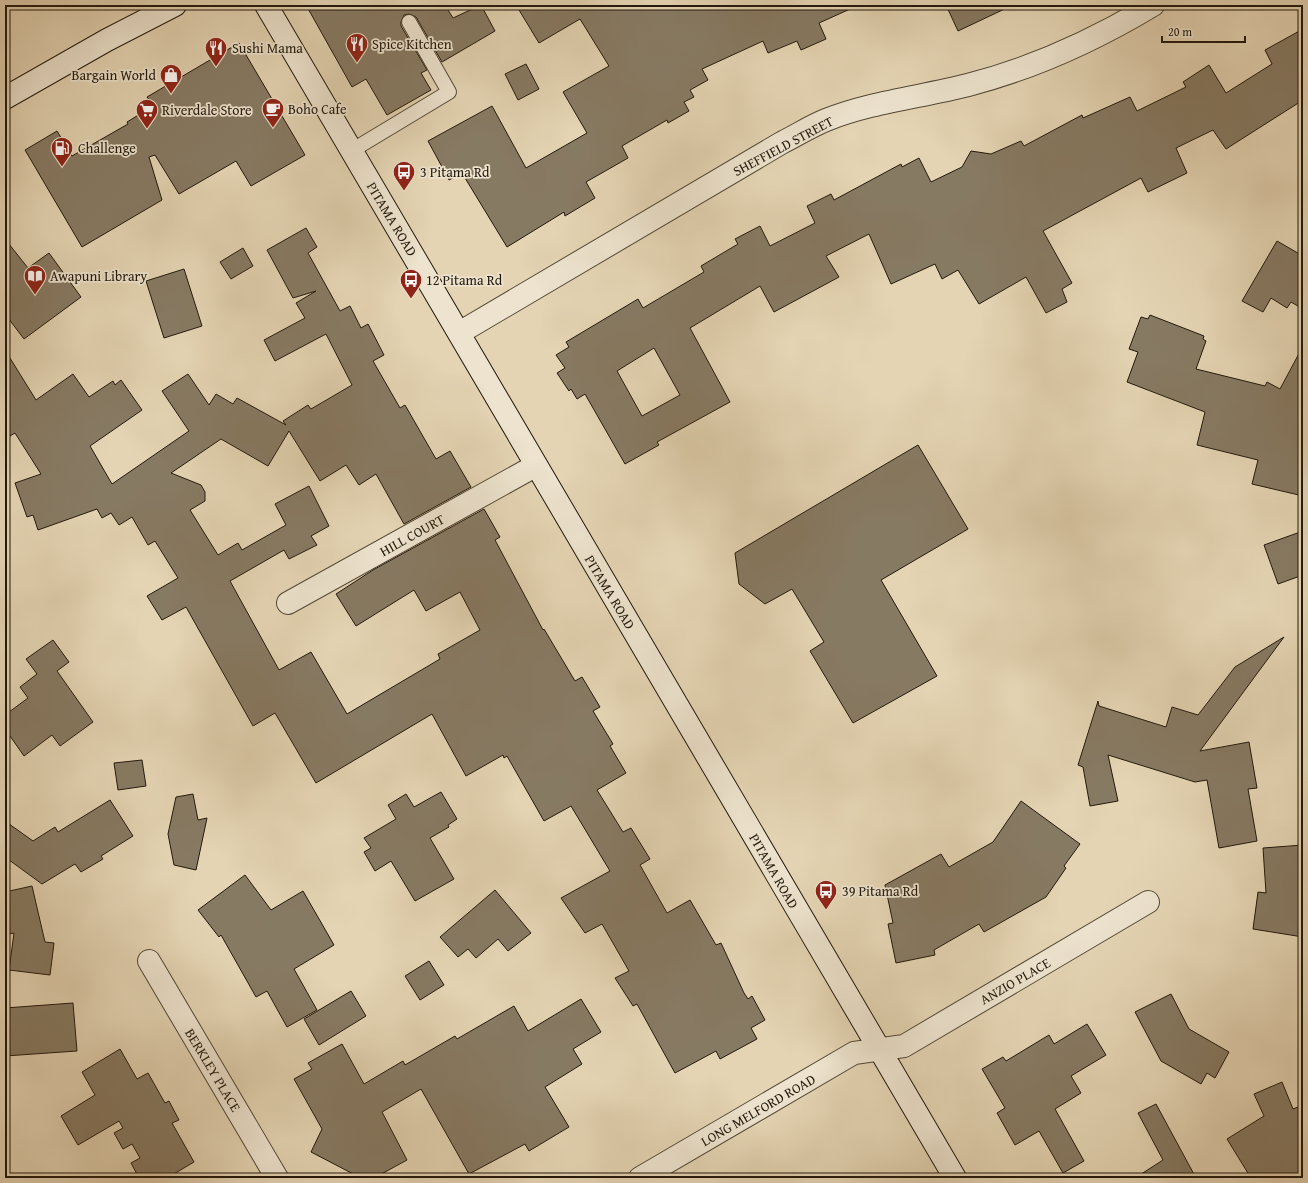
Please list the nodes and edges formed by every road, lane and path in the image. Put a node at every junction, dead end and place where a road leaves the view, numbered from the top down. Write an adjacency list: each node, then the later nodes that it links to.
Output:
1 (175, 5): 5 (street)
2 (266, 5): 6 (street, PITAMA ROAD)
3 (1153, 5): 7 (street, SHEFFIELD STREET)
4 (409, 22): 6 (lane)
5 (5, 98)
6 (351, 151): 7 (street, PITAMA ROAD)
7 (460, 333): 8 (street, PITAMA ROAD)
8 (535, 466): 9 (street, HILL COURT); 12 (street, PITAMA ROAD)
9 (288, 603)
10 (1148, 902): 12 (street, ANZIO PLACE)
11 (149, 962): 13 (street, BERKLEY PLACE)
12 (878, 1050): 14 (street, LONG MELFORD ROAD); 15 (street, PITAMA ROAD)
13 (277, 1178)
14 (640, 1178)
15 (955, 1178)

